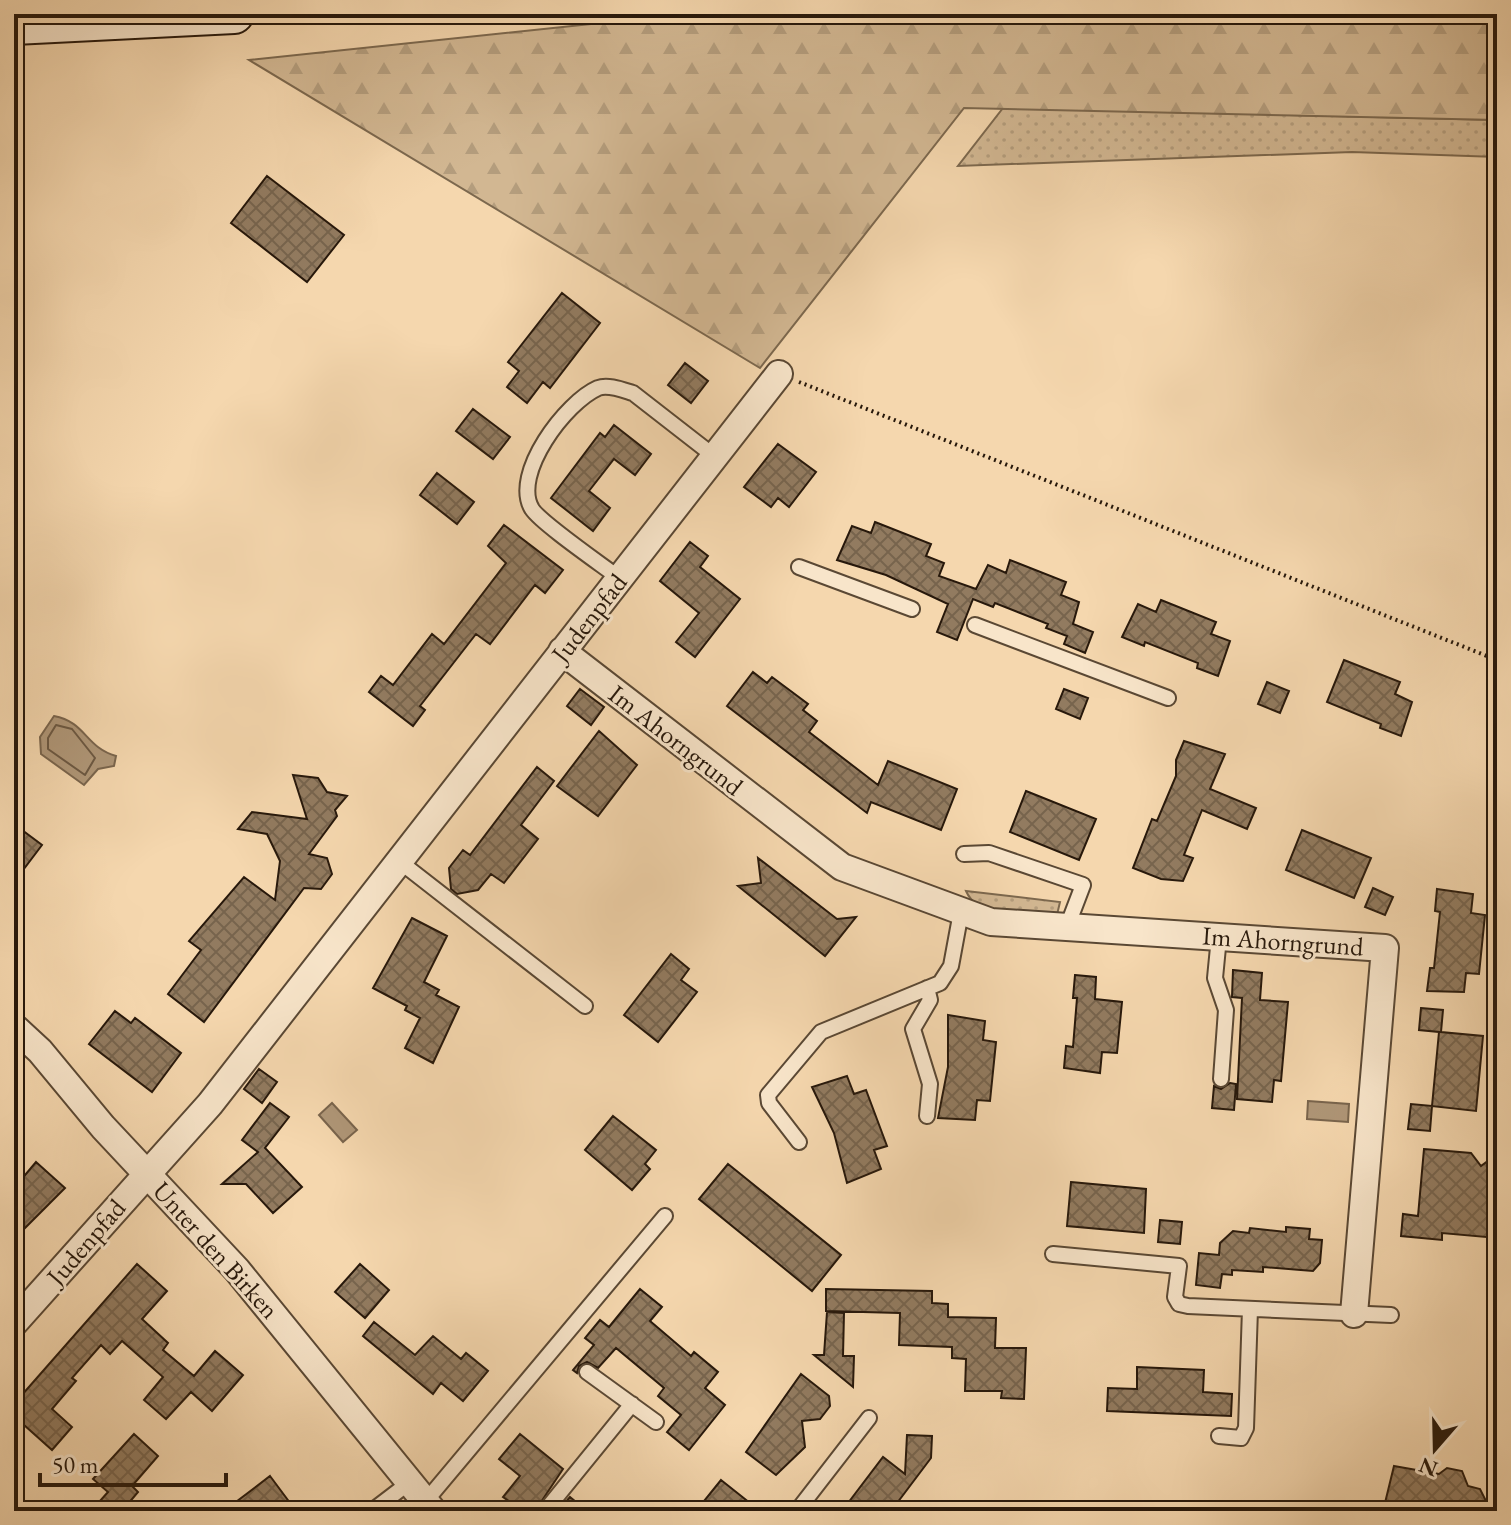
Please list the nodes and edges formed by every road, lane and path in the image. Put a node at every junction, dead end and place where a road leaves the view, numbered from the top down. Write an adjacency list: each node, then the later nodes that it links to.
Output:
1 (234, 14): 2 (main road)
2 (14, 25)
3 (779, 374): 4 (street, Judenpfad); 10 (path)
4 (714, 456): 6 (street, Judenpfad); 6 (lane)
5 (799, 567): 7 (lane)
6 (619, 578): 9 (street, Judenpfad)
7 (912, 609)
8 (975, 625): 11 (lane)
9 (562, 651): 13 (street, Judenpfad); 14 (street, Im Ahorngrund)
10 (1497, 660)
11 (1168, 698)
12 (964, 854): 15 (lane)
13 (399, 861): 18 (lane); 23 (street, Judenpfad)
14 (961, 912): 15 (street, Im Ahorngrund); 17 (lane)
15 (1067, 927): 16 (street, Im Ahorngrund)
16 (1219, 937): 20 (lane); 27 (street, Im Ahorngrund)
17 (927, 988): 21 (lane); 22 (lane)
18 (585, 1006)
19 (14, 1027): 23 (street, Unter den Birken)
20 (1221, 1079)
21 (927, 1116)
22 (799, 1142)
23 (146, 1174): 29 (street, Judenpfad); 35 (street, Unter den Birken)
24 (665, 1216): 35 (lane)
25 (1053, 1254): 26 (lane)
26 (1250, 1309): 27 (lane); 34 (lane)
27 (1354, 1314): 28 (lane)
28 (1391, 1315)
29 (14, 1323)
30 (587, 1372): 31 (lane)
31 (632, 1404): 33 (lane); 37 (lane)
32 (869, 1418): 38 (lane)
33 (656, 1422)
34 (1219, 1436)
35 (423, 1498): 36 (lane)
36 (372, 1511)
37 (545, 1511)
38 (797, 1511)

